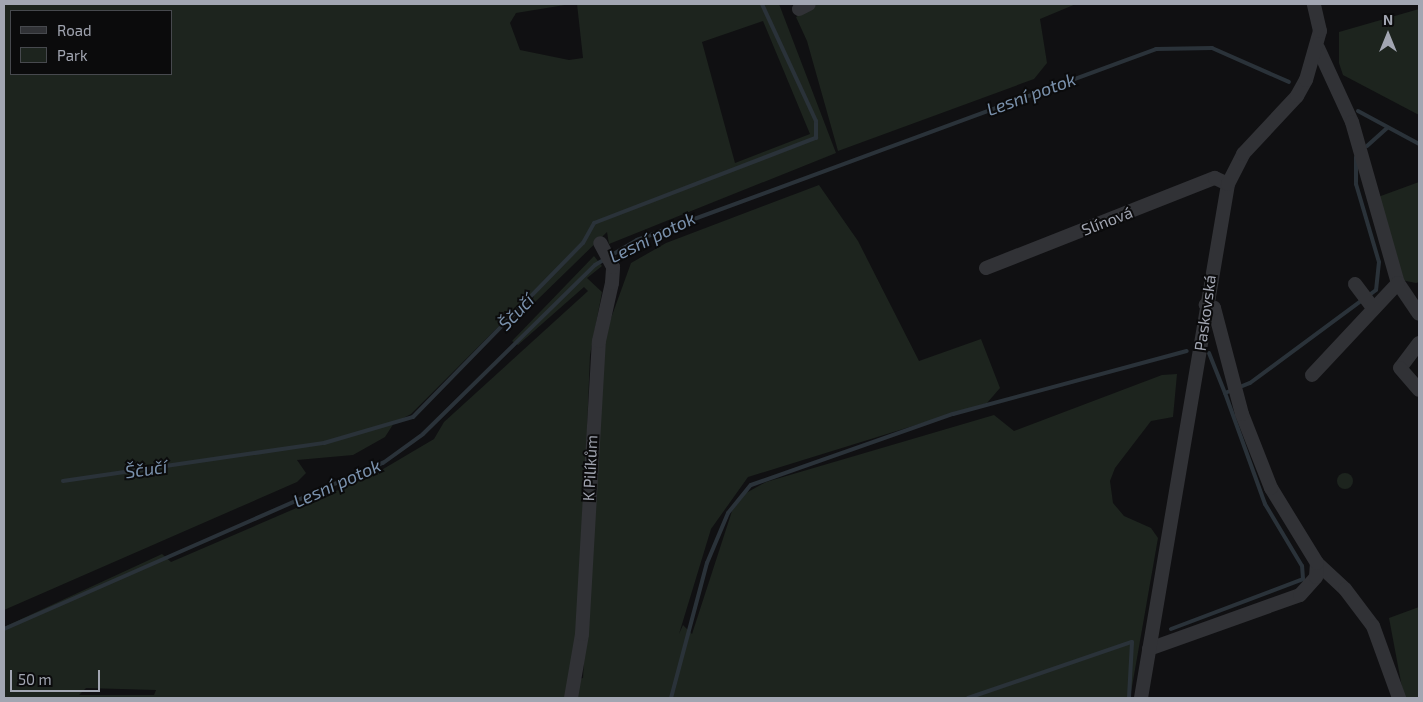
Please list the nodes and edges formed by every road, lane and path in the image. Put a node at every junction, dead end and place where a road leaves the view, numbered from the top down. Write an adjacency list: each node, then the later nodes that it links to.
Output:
1 (1314, 4): 2 (street, Paskovská)
2 (1318, 48): 3 (street, Paskovská); 6 (street)
3 (1228, 184): 5 (street, Slínová); 8 (street, Paskovská)
4 (601, 247): 15 (street, K Pilíkům)
5 (986, 268)
6 (1398, 284): 7 (street); 11 (street)
7 (1414, 298): 9 (street)
8 (1206, 305): 13 (street); 14 (street, Paskovská)
9 (1419, 314)
10 (1419, 342): 12 (street)
11 (1312, 375)
12 (1419, 390)
13 (1318, 563): 14 (street); 17 (street)
14 (1149, 650): 16 (street, Paskovská)
15 (571, 698)
16 (1141, 698)
17 (1399, 698)

